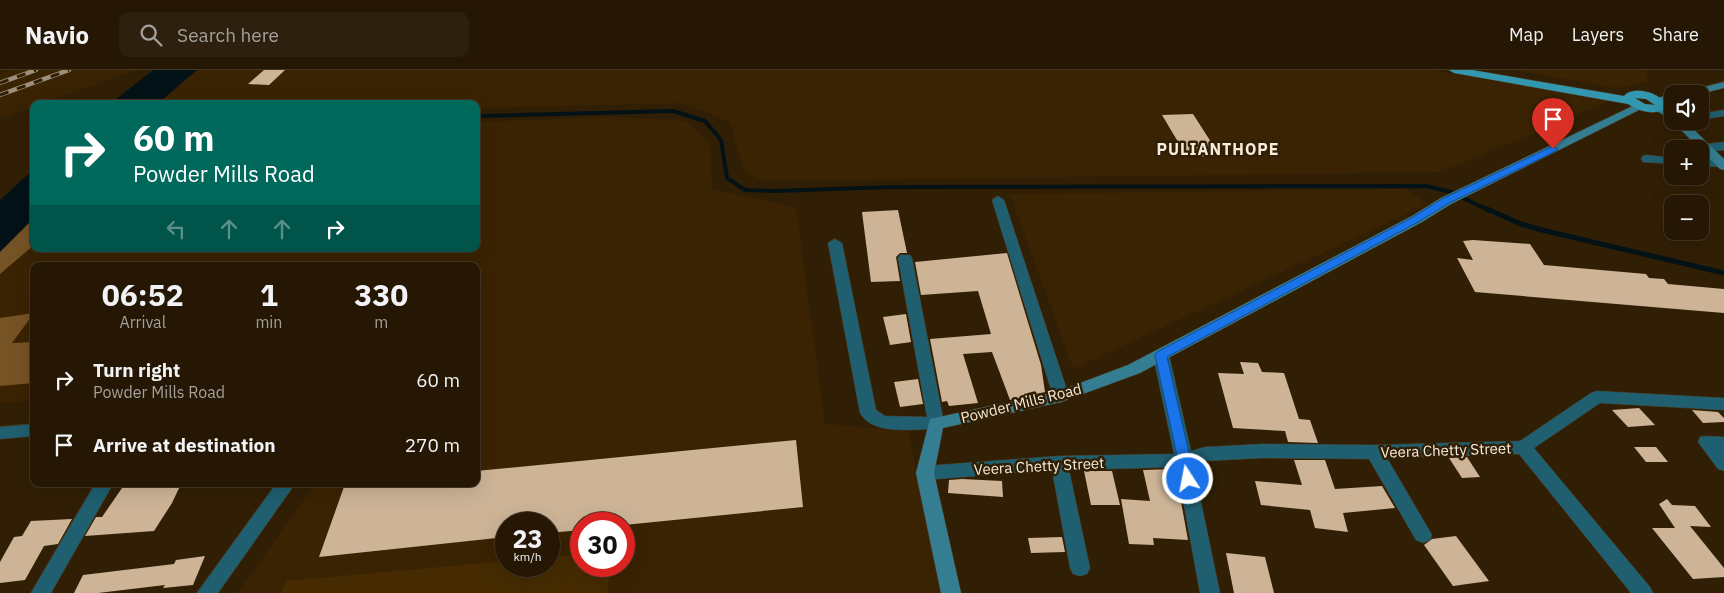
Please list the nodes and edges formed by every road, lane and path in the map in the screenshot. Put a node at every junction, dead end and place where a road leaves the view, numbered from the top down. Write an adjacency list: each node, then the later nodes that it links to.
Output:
1 (1454, 70): 5 (main road)
2 (1498, 70): 5 (main road)
3 (1724, 85): 4 (street)
4 (1709, 89)
5 (1633, 101): 7 (main road); 23 (street, Powder Mills Road)
6 (1664, 101): 7 (street)
7 (1658, 104): 8 (street)
8 (1664, 110)
9 (1724, 113): 10 (street)
10 (1709, 116)
11 (1688, 130): 12 (street)
12 (1698, 140)
13 (1724, 146): 14 (street)
14 (1709, 148)
15 (1709, 150): 19 (street)
16 (1647, 159): 17 (street)
17 (1664, 160)
18 (1709, 163): 19 (street)
19 (1723, 165)
20 (998, 200): 24 (street)
21 (835, 243): 26 (street)
22 (905, 258): 26 (street)
23 (1161, 355): 24 (street, Powder Mills Road); 32 (street)
24 (1061, 396): 26 (street, Powder Mills Road)
25 (1724, 404): 30 (street, Veera Chetty Street)
26 (936, 423): 35 (street)
27 (30, 430): 28 (street)
28 (1, 433)
29 (1724, 444): 34 (street)
30 (1523, 447): 31 (street, Veera Chetty Street); 44 (street)
31 (1374, 452): 32 (street, Veera Chetty Street); 38 (street)
32 (1184, 460): 33 (street, Veera Chetty Street); 43 (street)
33 (1059, 463): 35 (street, Veera Chetty Street); 39 (street)
34 (1724, 464)
35 (925, 473): 42 (street)
36 (102, 487): 40 (street)
37 (284, 487): 41 (street)
38 (1423, 535)
39 (1080, 568)
40 (41, 593)
41 (207, 593)
42 (950, 593)
43 (1210, 593)
44 (1643, 593)

